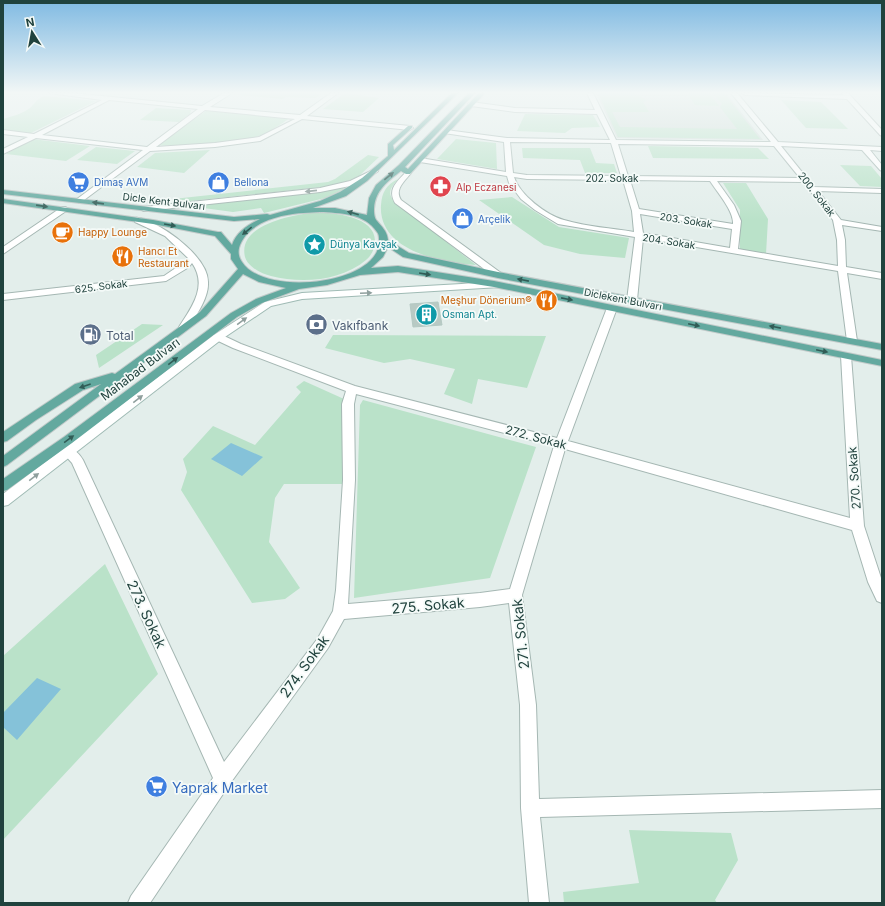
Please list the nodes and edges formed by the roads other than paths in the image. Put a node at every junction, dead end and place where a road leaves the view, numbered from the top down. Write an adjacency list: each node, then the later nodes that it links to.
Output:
1 (33, 135): 18 (street)
2 (35, 135): 16 (street)
3 (167, 135): 16 (street)
4 (267, 135): 16 (street)
5 (401, 135): 19 (main road)
6 (412, 135): 19 (main road)
7 (431, 135): 21 (main road)
8 (443, 135): 20 (main road)
9 (471, 135): 12 (street)
10 (611, 135): 13 (street)
11 (769, 135): 14 (street, 200. Sokak)
12 (507, 140): 13 (street); 25 (street, 204. Sokak)
13 (614, 142): 14 (street); 26 (street)
14 (776, 144): 15 (street); 28 (street, 200. Sokak)
15 (864, 148): 17 (street); 22 (street)
16 (149, 149): 32 (street)
17 (882, 149)
18 (3, 152)
19 (391, 156): 23 (main road)
20 (420, 160): 24 (main road); 25 (street, 202. Sokak)
21 (400, 167): 24 (main road); 40 (main road, one-way to 21)
22 (882, 169)
23 (375, 171): 35 (street, one-way to 35); 36 (main road)
24 (408, 173): 56 (street)
25 (510, 175): 26 (street, 202. Sokak); 44 (street, 204. Sokak)
26 (626, 178): 27 (street, 202. Sokak); 37 (street)
27 (712, 179): 28 (street, 202. Sokak); 42 (street)
28 (806, 180): 29 (street, 200. Sokak)
29 (813, 189): 30 (street); 41 (street, 200. Sokak)
30 (882, 191)
31 (3, 192): 32 (main road, Dicle Kent Bulvarı)
32 (80, 200): 35 (main road, Dicle Kent Bulvarı, one-way to 32)
33 (3, 201): 34 (main road, Dicle Kent Bulvarı, one-way to 34)
34 (65, 209): 39 (main road, Dicle Kent Bulvarı); 46 (street)
35 (144, 209): 38 (main road, Dicle Kent Bulvarı)
36 (295, 211): 38 (main road); 40 (main road, one-way to 36)
37 (636, 211): 42 (street, 203. Sokak); 44 (street)
38 (276, 216): 48 (main road, one-way to 48)
39 (138, 220): 48 (main road, Dicle Kent Bulvarı, one-way to 48); 50 (street)
40 (373, 222): 45 (main road)
41 (837, 222): 43 (street); 53 (street, 200. Sokak)
42 (737, 227): 47 (street)
43 (882, 229)
44 (639, 236): 47 (street, 204. Sokak); 59 (street)
45 (384, 241): 49 (main road, Diclekent Bulvarı); 54 (main road)
46 (3, 251)
47 (734, 251): 53 (street, 204. Sokak)
48 (234, 252): 52 (main road, Dicle Kent Bulvarı)
49 (406, 255): 51 (main road); 56 (main road, Diclekent Bulvarı)
50 (192, 258): 58 (street, 625. Sokak); 61 (street)
51 (398, 269): 54 (main road, Diclekent Bulvarı); 56 (main road, Diclekent Bulvarı, one-way to 56)
52 (242, 270): 57 (main road); 61 (main road, Mahabad Bulvarı)
53 (842, 270): 55 (street, 204. Sokak); 63 (street, 200. Sokak)
54 (359, 272): 57 (main road)
55 (882, 276)
56 (497, 280): 59 (main road, Diclekent Bulvarı, one-way to 56); 60 (main road, Diclekent Bulvarı, one-way to 60); 62 (street, one-way to 56)
57 (300, 286): 73 (main road, Mahabad Bulvarı, one-way to 57)
58 (3, 297)
59 (632, 300): 63 (main road, Diclekent Bulvarı, one-way to 59)
60 (612, 308): 65 (main road, Diclekent Bulvarı, one-way to 65); 70 (street, 271. Sokak)
61 (184, 328): 67 (main road, Mahabad Bulvarı)
62 (218, 337): 68 (street, 272. Sokak); 71 (street, one-way to 62)
63 (852, 341): 64 (main road, Diclekent Bulvarı)
64 (882, 347)
65 (846, 356): 66 (main road, Diclekent Bulvarı); 75 (street, 270. Sokak)
66 (882, 363)
67 (122, 373): 69 (main road, one-way to 69); 72 (main road, Mahabad Bulvarı)
68 (352, 389): 70 (street, 272. Sokak); 79 (street, 274. Sokak)
69 (3, 438)
70 (561, 444): 75 (street, 272. Sokak); 77 (street, 271. Sokak)
71 (68, 452): 74 (street, one-way to 71); 80 (street, 273. Sokak)
72 (3, 462)
73 (3, 486)
74 (3, 501)
75 (858, 526): 76 (street, 270. Sokak)
76 (878, 584): 78 (street, 270. Sokak)
77 (515, 595): 79 (street, 275. Sokak); 82 (street, 271. Sokak)
78 (882, 596)
79 (340, 612): 80 (street, 274. Sokak)
80 (223, 778): 83 (street, 274. Sokak)
81 (882, 799): 82 (street)
82 (530, 808): 84 (street, 271. Sokak)
83 (138, 903)
84 (539, 903)

